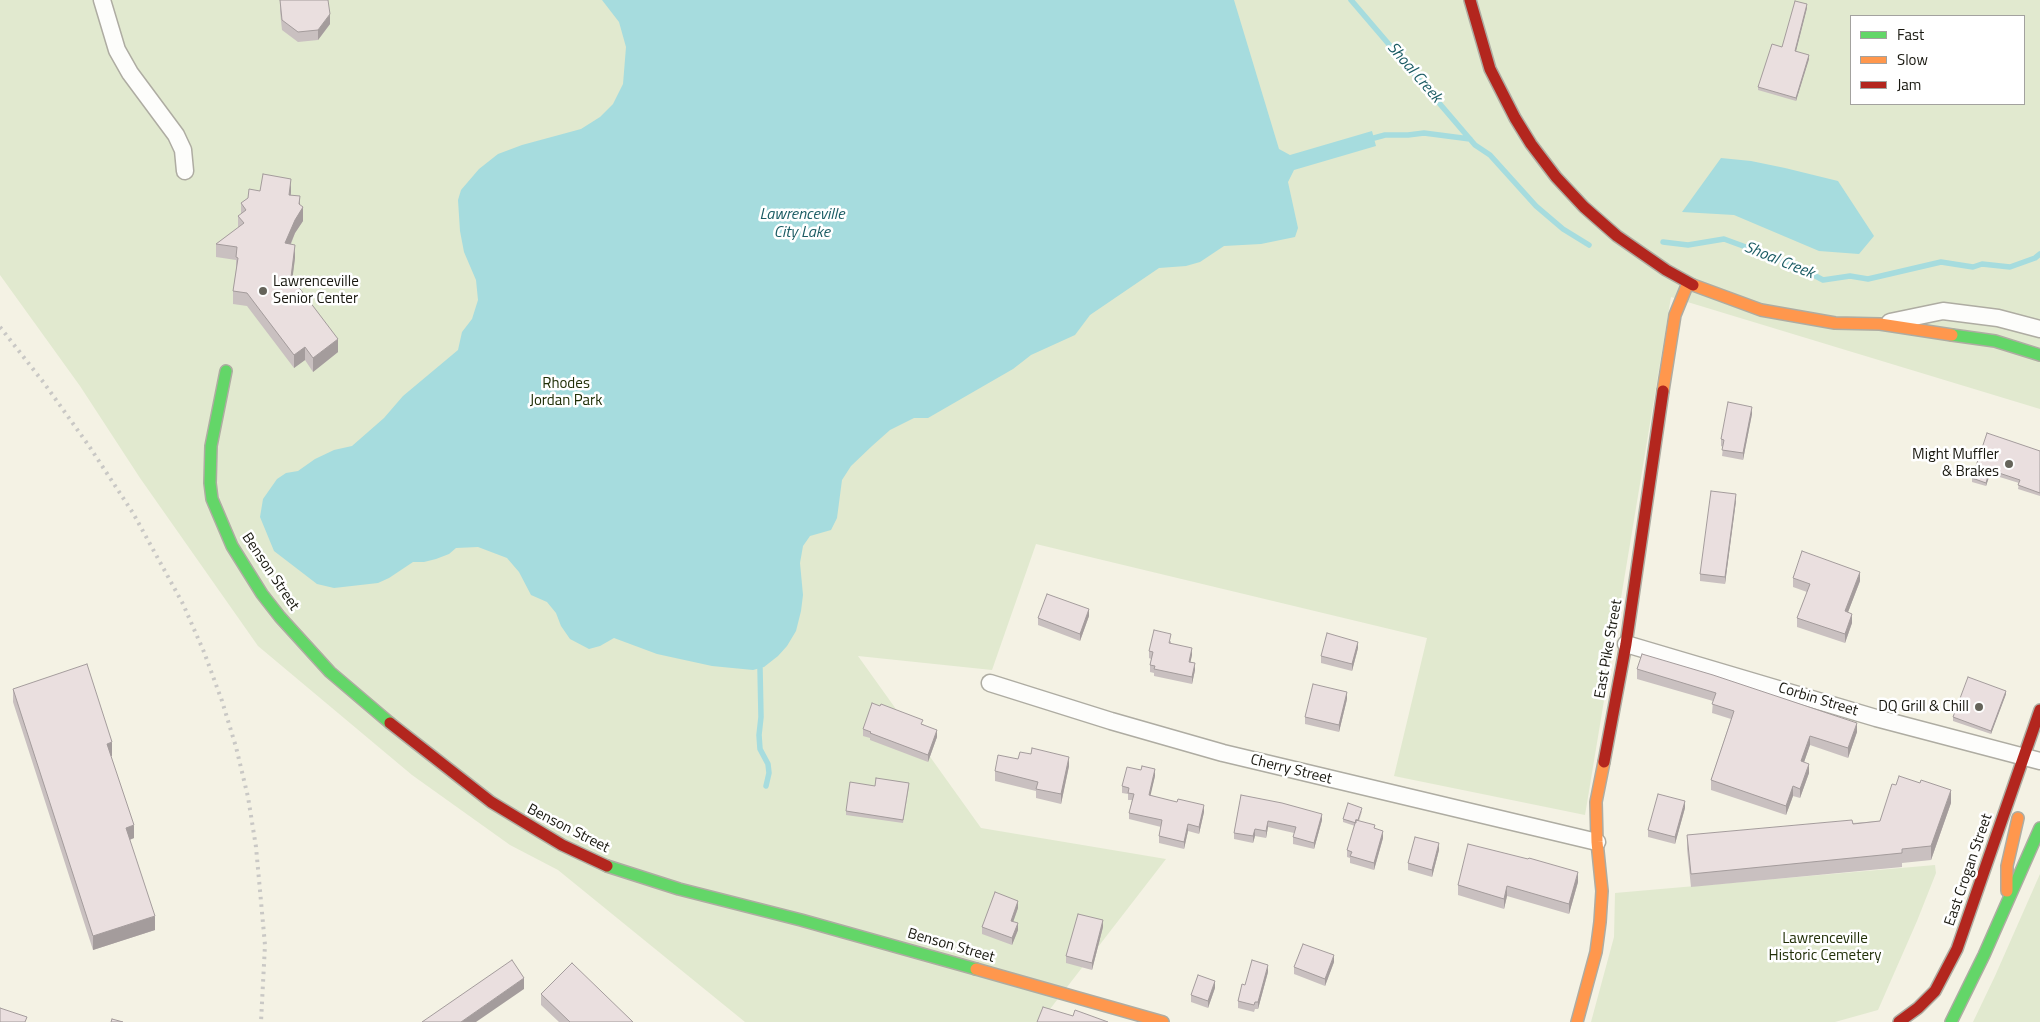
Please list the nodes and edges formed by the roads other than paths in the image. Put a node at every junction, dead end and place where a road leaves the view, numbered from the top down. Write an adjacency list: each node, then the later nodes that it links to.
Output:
1 (102, 0): 3 (street)
2 (1470, 0): 4 (street)
3 (185, 171)
4 (1688, 282): 5 (street); 9 (street, East Pike Street)
5 (1880, 324): 6 (street); 7 (street)
6 (2040, 330)
7 (2040, 355)
8 (226, 371): 17 (street, Benson Street)
9 (1626, 644): 12 (street, Corbin Street); 15 (street, East Pike Street)
10 (990, 683): 15 (street, Cherry Street)
11 (2040, 710): 12 (street, East Crogan Street)
12 (2034, 762): 19 (street, East Crogan Street)
13 (2023, 805): 16 (street)
14 (2040, 828): 16 (street)
15 (1597, 842): 18 (street, East Pike Street)
16 (2008, 901): 20 (street)
17 (1163, 1022)
18 (1577, 1022)
19 (1899, 1022)
20 (1951, 1022)

